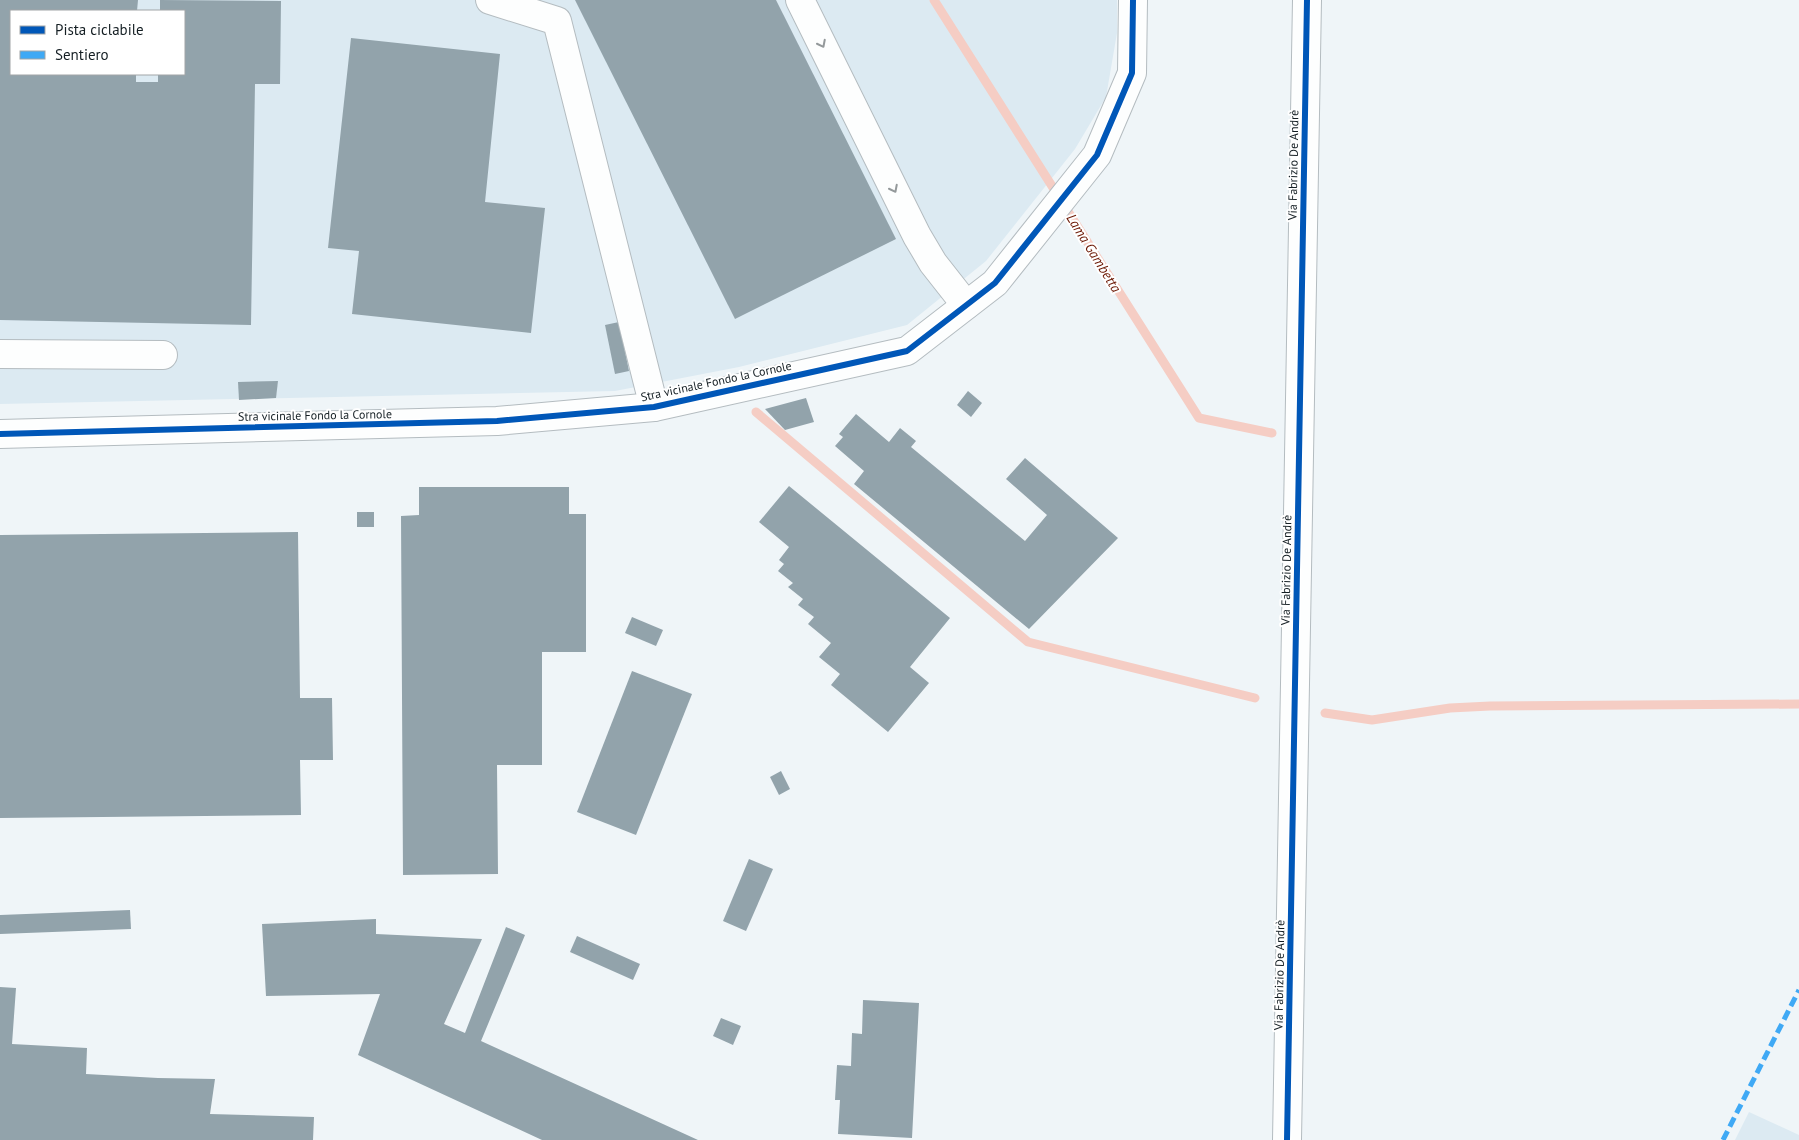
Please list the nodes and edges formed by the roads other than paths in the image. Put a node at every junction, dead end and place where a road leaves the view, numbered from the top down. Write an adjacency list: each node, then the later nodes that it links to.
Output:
1 (490, 0): 8 (street)
2 (800, 0): 5 (street, one-way to 5)
3 (1133, 0): 5 (street, Stra vicinale Fondo la Cornole)
4 (1307, 0): 10 (street, Via Fabrizio De Andrè)
5 (966, 305): 8 (street, Stra vicinale Fondo la Cornole)
6 (0, 354): 7 (street)
7 (163, 355)
8 (654, 407): 9 (street, Stra vicinale Fondo la Cornole)
9 (0, 434)
10 (1287, 1140)

